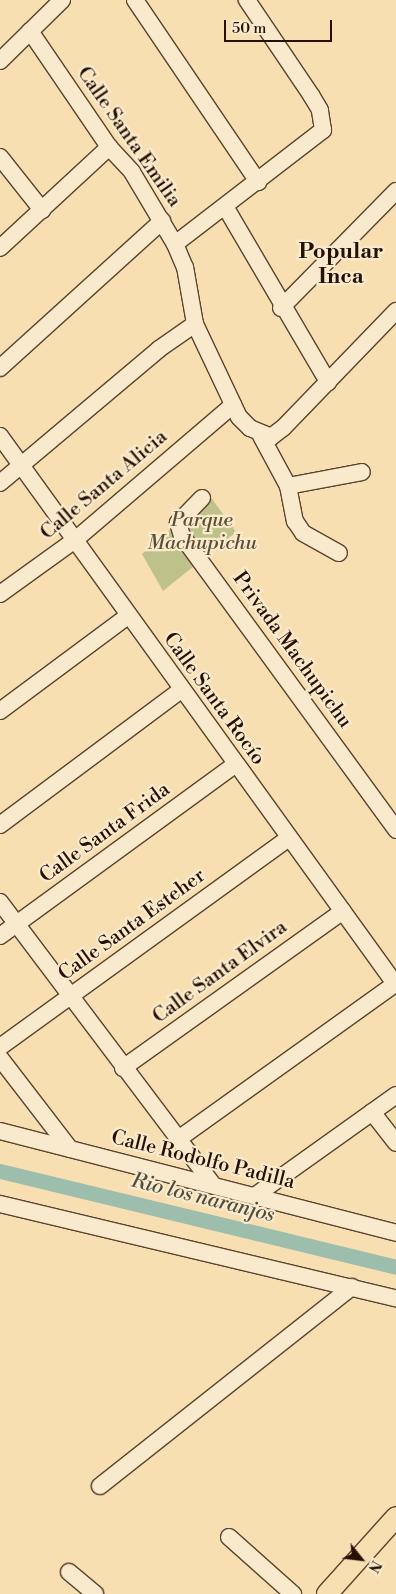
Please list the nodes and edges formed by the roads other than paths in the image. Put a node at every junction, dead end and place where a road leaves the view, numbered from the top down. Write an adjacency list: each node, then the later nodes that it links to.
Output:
1 (62, 0): 4 (street)
2 (135, 0): 8 (street)
3 (247, 0): 8 (street)
4 (30, 31): 5 (street); 6 (street, Calle Santa Emilia)
5 (0, 61)
6 (109, 147): 11 (street); 12 (street, Calle Santa Emilia)
7 (0, 157): 11 (street)
8 (258, 182): 10 (street)
9 (396, 191): 15 (street)
10 (226, 208): 13 (street); 15 (street)
11 (42, 210): 14 (street)
12 (162, 221): 13 (street, Calle Santa Emilia); 18 (street)
13 (175, 244): 17 (street, Calle Santa Emilia)
14 (0, 248)
15 (281, 308): 19 (street)
16 (396, 311): 19 (street)
17 (195, 324): 20 (street, Calle Santa Emilia); 23 (street)
18 (0, 368)
19 (328, 382): 22 (street)
20 (233, 405): 22 (street, Calle Santa Emilia); 28 (street, Calle Santa Alicia)
21 (0, 436): 23 (street, Calle Santa Rocío)
22 (261, 436): 26 (street)
23 (22, 466): 25 (street); 28 (street, Calle Santa Rocío)
24 (362, 472): 26 (street)
25 (0, 483)
26 (288, 486): 29 (street)
27 (202, 498): 36 (street, Privada Machupichu)
28 (75, 540): 30 (street, Calle Santa Alicia); 31 (street, Calle Santa Rocío)
29 (338, 553)
30 (0, 594)
31 (128, 616): 32 (street, Calle Santa Rocío); 33 (street)
32 (181, 690): 34 (street, Calle Santa Rocío); 35 (street)
33 (0, 711)
34 (236, 764): 37 (street, Calle Santa Rocío); 40 (street, Calle Santa Frida)
35 (0, 825)
36 (396, 830)
37 (289, 838): 39 (street, Calle Santa Rocío); 43 (street, Calle Santa Esteher)
38 (0, 902): 40 (street)
39 (342, 911): 42 (street, Calle Santa Rocío); 46 (street, Calle Santa Elvira)
40 (16, 924): 41 (street, Calle Santa Frida); 43 (street)
41 (0, 936)
42 (396, 984): 50 (street)
43 (68, 996): 44 (street, Calle Santa Esteher); 46 (street)
44 (0, 1046)
45 (0, 1058): 52 (street)
46 (123, 1068): 50 (street)
47 (396, 1095): 48 (street)
48 (372, 1112): 51 (street); 54 (street)
49 (0, 1131): 52 (street, Calle Rodolfo Padilla)
50 (177, 1140): 53 (street)
51 (396, 1143)
52 (70, 1149): 53 (street, Calle Rodolfo Padilla)
53 (213, 1185): 54 (street, Calle Rodolfo Padilla)
54 (256, 1195): 56 (street, Calle Rodolfo Padilla)
55 (0, 1204): 57 (street)
56 (396, 1233)
57 (352, 1287): 58 (street); 59 (street)
58 (396, 1298)
59 (100, 1486)
60 (396, 1517): 65 (main road)
61 (229, 1537): 64 (street)
62 (69, 1572): 63 (street)
63 (95, 1594)
64 (294, 1594)
65 (327, 1594)

